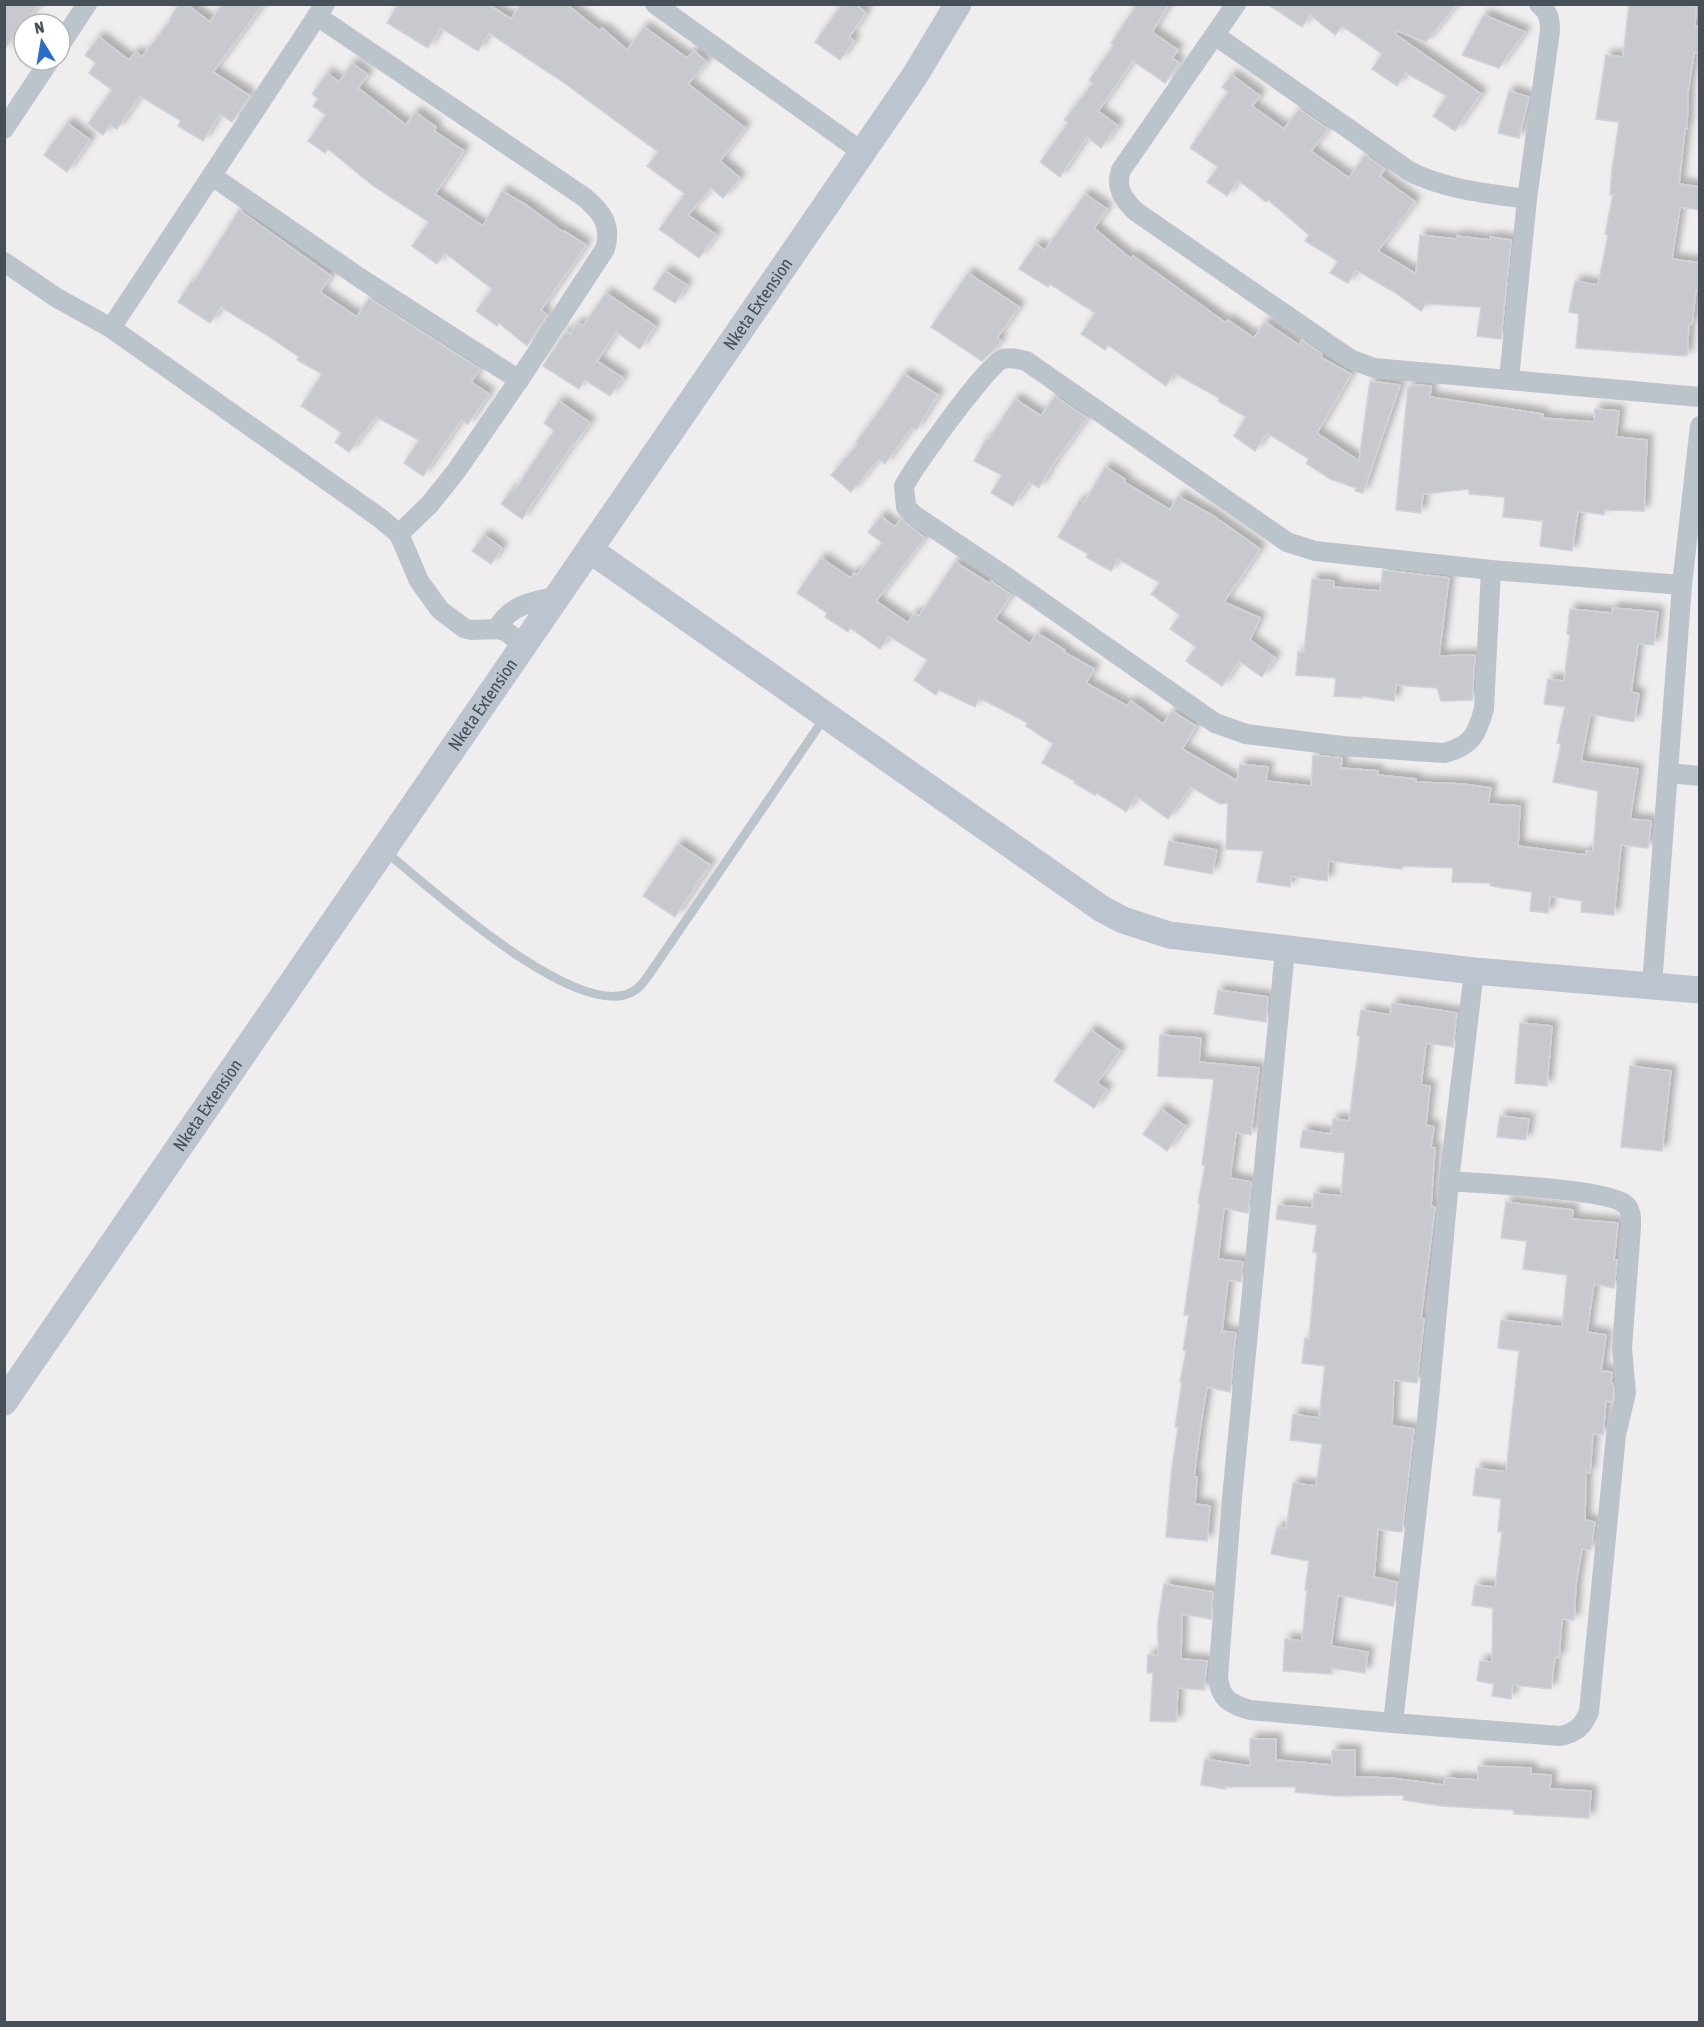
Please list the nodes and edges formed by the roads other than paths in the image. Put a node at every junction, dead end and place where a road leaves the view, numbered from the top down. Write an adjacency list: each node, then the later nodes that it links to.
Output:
1 (87, 4): 7 (street)
2 (655, 4): 11 (street)
3 (958, 4): 11 (street, Nketa Extension)
4 (1236, 4): 8 (street)
5 (1539, 4): 13 (street)
6 (321, 10): 12 (street); 17 (street)
7 (72, 27)
8 (1216, 36): 13 (street); 16 (street)
9 (42, 72): 10 (street)
10 (4, 129)
11 (862, 152): 21 (street, Nketa Extension)
12 (212, 176): 15 (street); 17 (street)
13 (1527, 199): 16 (street)
14 (4, 262): 15 (street)
15 (111, 328): 20 (street)
16 (1509, 379): 18 (street)
17 (519, 380): 20 (street)
18 (1700, 397)
19 (1700, 426): 23 (street)
20 (399, 534): 25 (street)
21 (590, 550): 24 (street, Nketa Extension); 27 (street)
22 (1491, 570): 22 (street); 23 (street)
23 (1682, 585): 28 (street)
24 (558, 596): 25 (street); 26 (street, Nketa Extension)
25 (497, 629): 26 (street)
26 (525, 645): 30 (street, Nketa Extension)
27 (826, 715): 30 (lane); 31 (street)
28 (1668, 773): 29 (street); 33 (street)
29 (1700, 776)
30 (384, 850): 36 (street, Nketa Extension)
31 (1285, 950): 32 (street); 37 (street)
32 (1474, 971): 33 (street); 35 (street)
33 (1652, 985): 34 (street)
34 (1700, 990)
35 (1449, 1181): 37 (street); 37 (street)
36 (4, 1402)
37 (1393, 1723)

